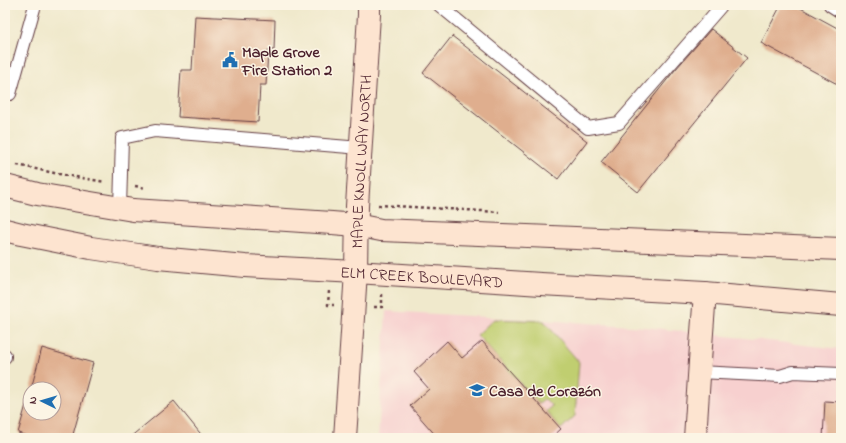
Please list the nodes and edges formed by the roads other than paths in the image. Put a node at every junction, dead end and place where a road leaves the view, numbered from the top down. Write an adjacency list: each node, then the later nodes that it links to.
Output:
1 (35, 5): 7 (lane)
2 (369, 5): 8 (main road, MAPLE KNOLL WAY NORTH)
3 (439, 5): 4 (lane)
4 (722, 5)
5 (830, 5): 6 (lane)
6 (841, 12)
7 (5, 92)
8 (361, 148): 10 (lane); 11 (main road, MAPLE KNOLL WAY NORTH)
9 (5, 186): 10 (main road)
10 (120, 208): 11 (main road)
11 (357, 216): 13 (main road); 14 (main road, MAPLE KNOLL WAY NORTH)
12 (5, 230): 14 (main road, ELM CREEK BOULEVARD)
13 (841, 249)
14 (356, 272): 15 (main road, ELM CREEK BOULEVARD); 19 (main road, MAPLE KNOLL WAY NORTH)
15 (705, 294): 16 (main road, ELM CREEK BOULEVARD); 17 (main road)
16 (841, 305)
17 (699, 372): 18 (lane); 20 (main road)
18 (841, 374)
19 (345, 438)
20 (695, 438)

